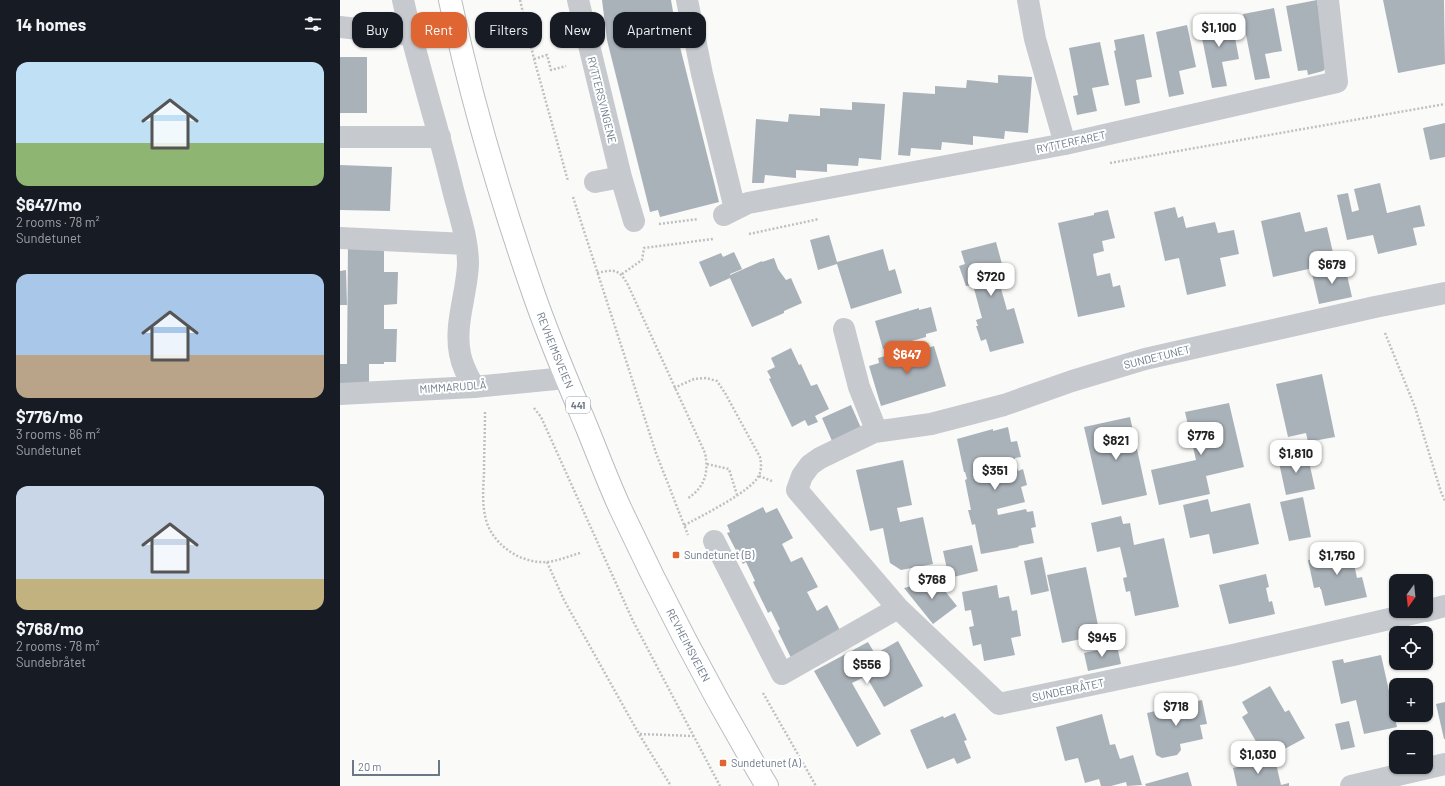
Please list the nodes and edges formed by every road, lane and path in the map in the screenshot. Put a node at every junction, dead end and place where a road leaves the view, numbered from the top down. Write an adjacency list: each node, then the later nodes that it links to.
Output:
1 (403, 0): 9 (street)
2 (450, 0): 28 (main road, REVHEIMSVEIEN / 441)
3 (520, 0): 11 (path)
4 (578, 0): 16 (street, RYTTERSVINGENE)
5 (687, 0): 20 (street)
6 (1028, 0): 15 (street)
7 (1328, 0): 15 (street, RYTTERFARET)
8 (340, 27): 9 (street)
9 (411, 35)
10 (415, 48): 14 (street)
11 (534, 59): 12 (path); 18 (path)
12 (551, 70)
13 (340, 137): 14 (street)
14 (440, 137): 23 (street)
15 (1065, 144): 20 (street, RYTTERFARET)
16 (621, 177): 17 (street); 21 (street, RYTTERSVINGENE)
17 (595, 182)
18 (570, 186)
19 (572, 193): 24 (path)
20 (730, 212): 21 (path)
21 (634, 221)
22 (340, 238): 23 (street)
23 (466, 244): 29 (street)
24 (597, 273): 30 (path); 39 (path)
25 (1445, 293): 26 (street, SUNDETUNET)
26 (1375, 307): 33 (street, SUNDETUNET); 38 (path)
27 (844, 329): 33 (street)
28 (566, 378): 29 (street, MIMMARUDLÅ); 54 (main road, REVHEIMSVEIEN / 441)
29 (474, 387): 31 (street, MIMMARUDLÅ); 43 (path)
30 (674, 388): 34 (path); 36 (path)
31 (340, 394)
32 (530, 407): 50 (path)
33 (874, 432): 35 (street, SUNDETUNET)
34 (707, 464): 36 (path); 37 (path)
35 (797, 490): 45 (street, SUNDEBRÅTET)
36 (737, 495): 39 (path)
37 (687, 499)
38 (1445, 501)
39 (683, 526): 40 (path)
40 (688, 537)
41 (714, 541): 45 (street)
42 (580, 553): 43 (path)
43 (547, 562): 49 (path)
44 (1445, 606): 46 (street, SUNDEBRÅTET)
45 (898, 608): 47 (street, SUNDEBRÅTET)
46 (1433, 609)
47 (1394, 618)
48 (761, 690): 55 (path)
49 (640, 734): 50 (path); 52 (path)
50 (693, 736): 53 (path)
51 (1445, 764): 56 (street)
52 (671, 786)
53 (720, 786)
54 (767, 786)
55 (816, 786)
56 (1351, 786)

